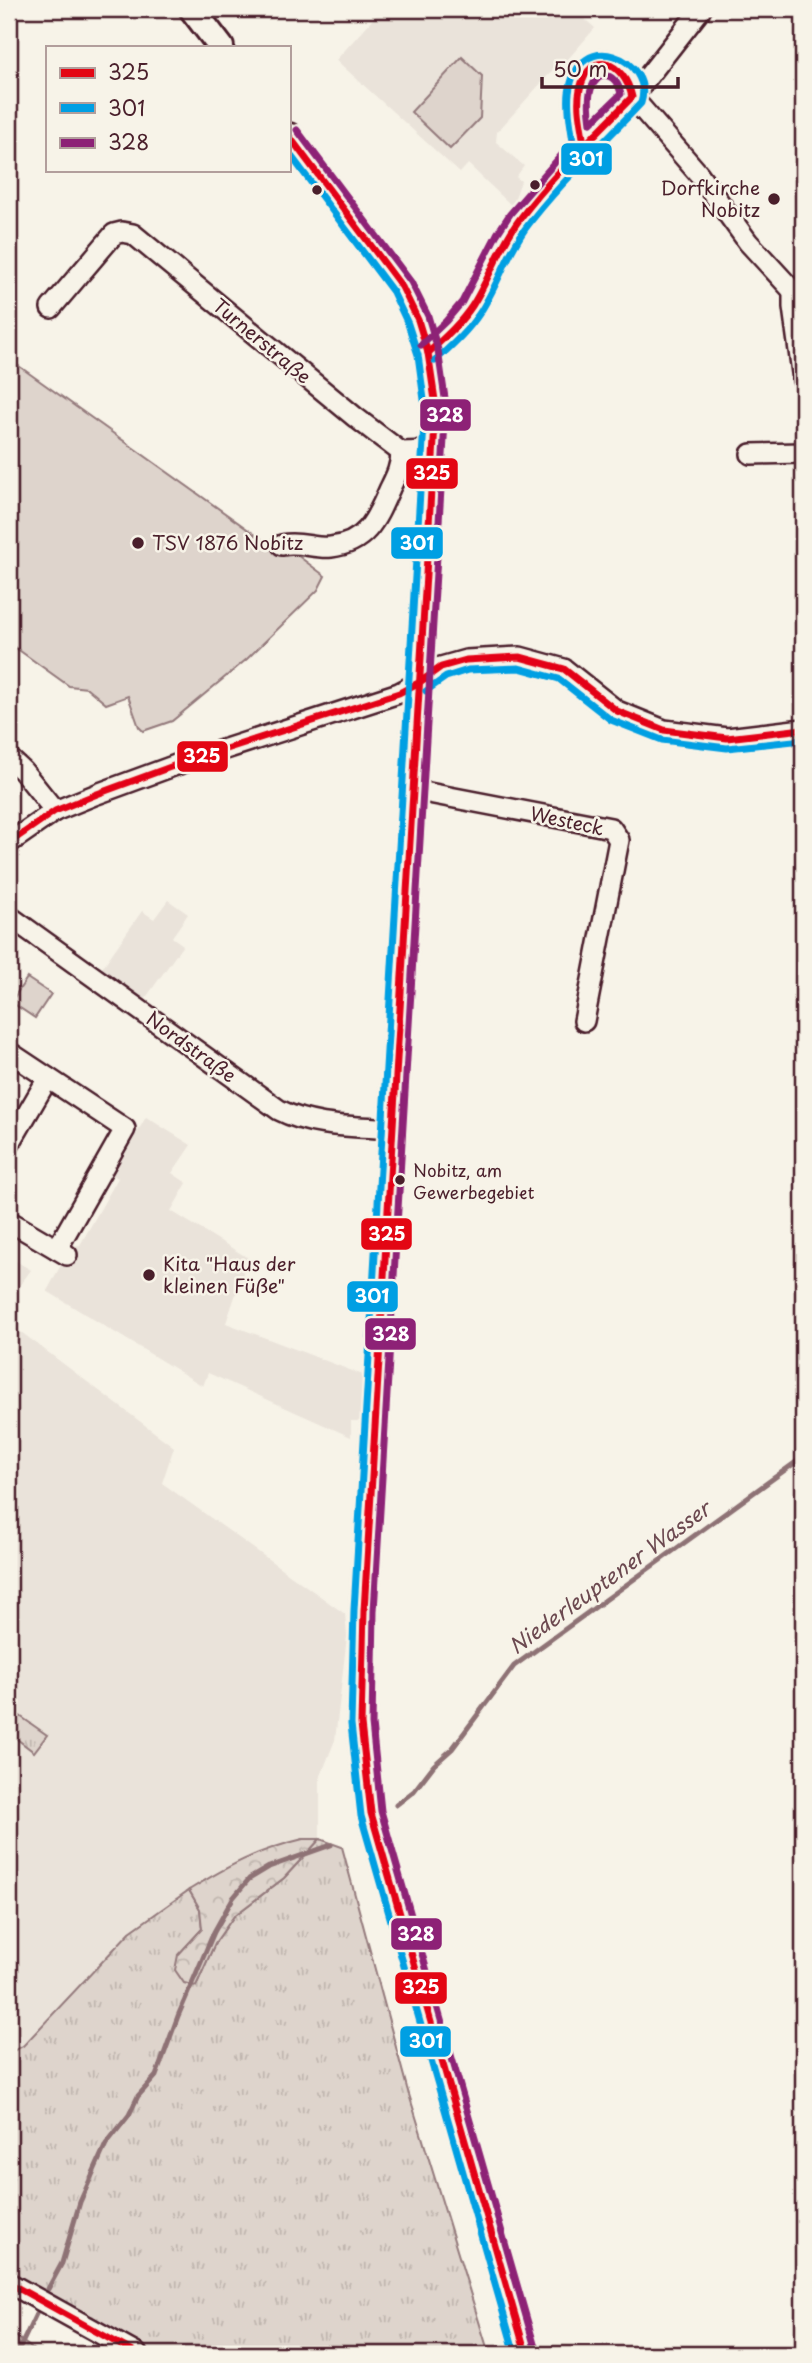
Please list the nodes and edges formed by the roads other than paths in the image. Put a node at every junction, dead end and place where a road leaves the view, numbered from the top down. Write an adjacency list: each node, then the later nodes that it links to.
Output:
1 (192, 9): 3 (main road)
2 (701, 9): 4 (street)
3 (220, 46)
4 (632, 97): 6 (street); 6 (street); 7 (street)
5 (290, 137): 9 (main road)
6 (584, 145): 9 (street)
7 (798, 284): 10 (street)
8 (51, 308): 11 (street, Turnerstraße)
9 (428, 353): 12 (main road)
10 (803, 380)
11 (401, 452): 12 (street); 15 (street)
12 (433, 452): 16 (main road)
13 (803, 453): 14 (street)
14 (751, 454)
15 (282, 545)
16 (420, 682): 17 (street); 19 (main road); 20 (street)
17 (803, 729)
18 (9, 758): 20 (street)
19 (413, 790): 23 (street, Westeck); 26 (main road)
20 (55, 811): 21 (street)
21 (9, 843)
22 (9, 916): 26 (street, Nordstraße)
23 (584, 1021)
24 (9, 1052): 25 (street)
25 (48, 1078): 27 (street); 28 (street)
26 (393, 1129): 31 (main road)
27 (9, 1145)
28 (9, 1221)
29 (9, 2283): 30 (street)
30 (137, 2354)
31 (526, 2354)

